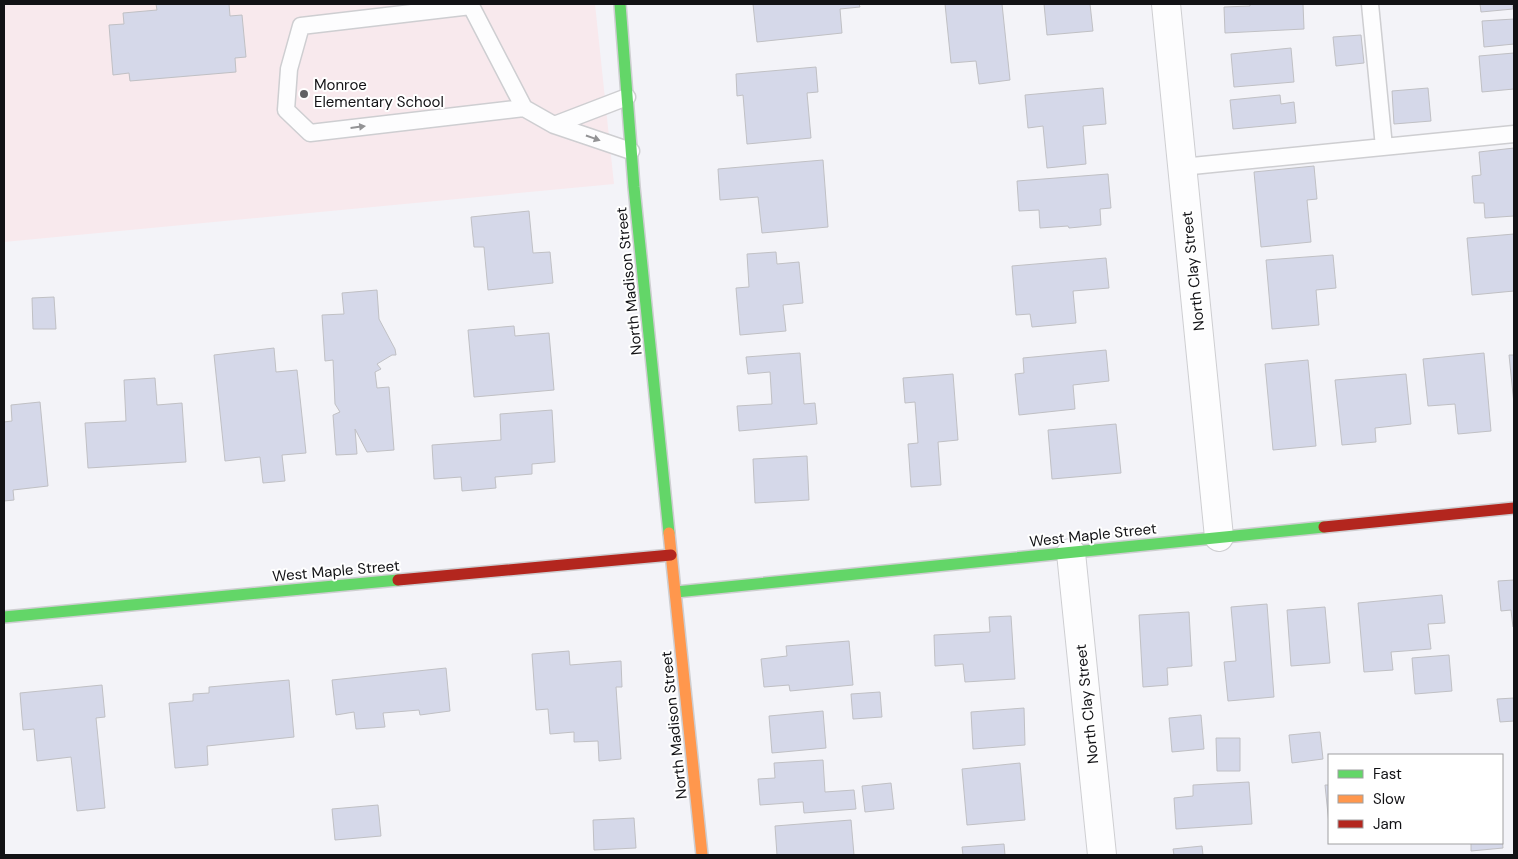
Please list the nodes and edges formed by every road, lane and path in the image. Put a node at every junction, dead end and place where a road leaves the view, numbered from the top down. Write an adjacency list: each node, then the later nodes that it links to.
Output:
1 (620, 4): 4 (street, North Madison Street)
2 (1166, 4): 10 (street, North Clay Street)
3 (1370, 4): 8 (lane)
4 (627, 96): 6 (lane); 9 (street, North Madison Street)
5 (524, 108): 5 (lane, one-way to 5); 6 (lane)
6 (554, 125): 9 (lane, one-way to 9)
7 (1514, 134): 8 (lane)
8 (1384, 146): 10 (lane)
9 (631, 151): 14 (street, North Madison Street)
10 (1182, 167): 12 (street, North Clay Street)
11 (1514, 508): 12 (street, West Maple Street)
12 (1220, 537): 13 (street, West Maple Street)
13 (1071, 553): 15 (street, West Maple Street); 18 (street, North Clay Street)
14 (671, 554): 15 (street, North Madison Street); 16 (street, West Maple Street)
15 (676, 592): 17 (street, North Madison Street)
16 (4, 617)
17 (702, 855)
18 (1102, 855)

